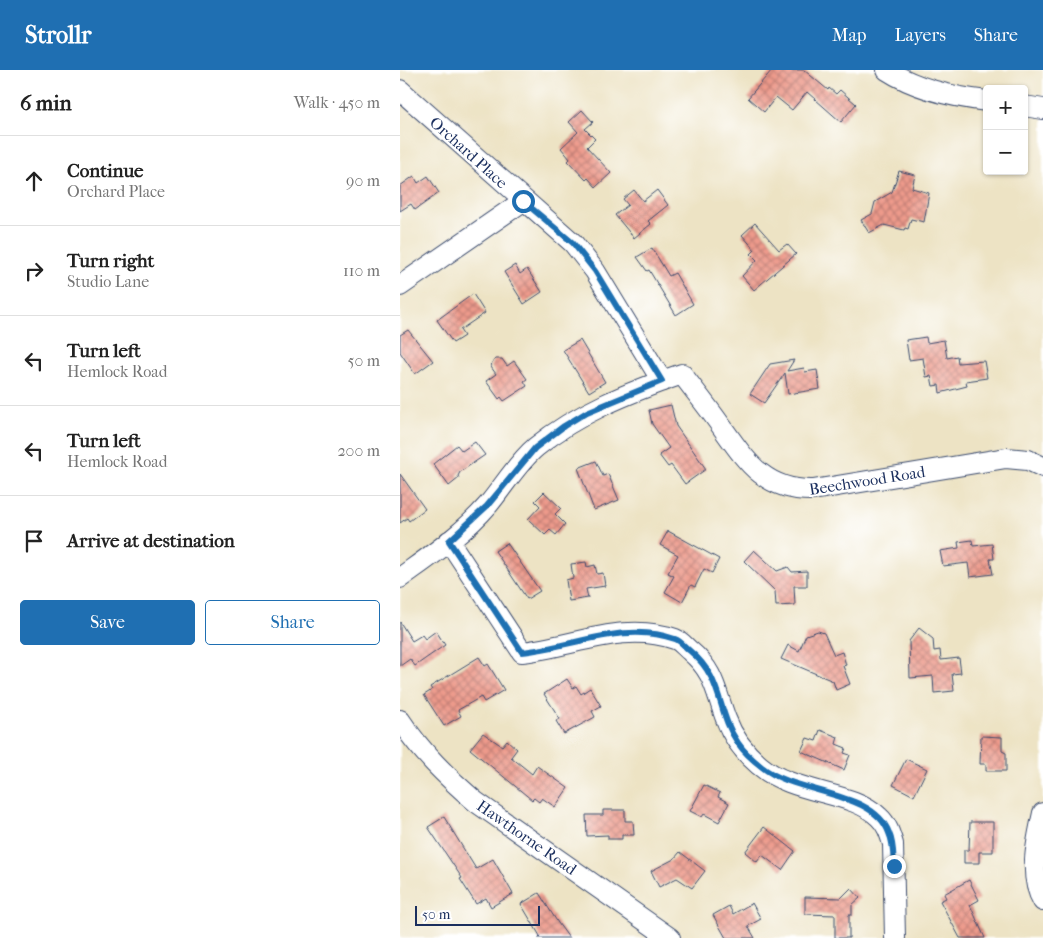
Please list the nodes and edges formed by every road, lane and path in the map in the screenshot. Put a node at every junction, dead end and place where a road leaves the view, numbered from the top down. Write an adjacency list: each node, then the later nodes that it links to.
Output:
1 (887, 70): 3 (street)
2 (400, 90): 6 (street, Orchard Place)
3 (983, 100)
4 (1028, 106): 5 (street)
5 (1043, 108)
6 (523, 201): 7 (street); 8 (street, Orchard Place)
7 (400, 286)
8 (662, 381): 9 (street, Beechwood Road); 10 (street)
9 (1043, 466)
10 (449, 541): 11 (street); 16 (street)
11 (400, 578)
12 (400, 720): 15 (street, Hawthorne Road)
13 (1043, 813): 14 (street)
14 (1043, 901)
15 (670, 938)
16 (895, 938)

